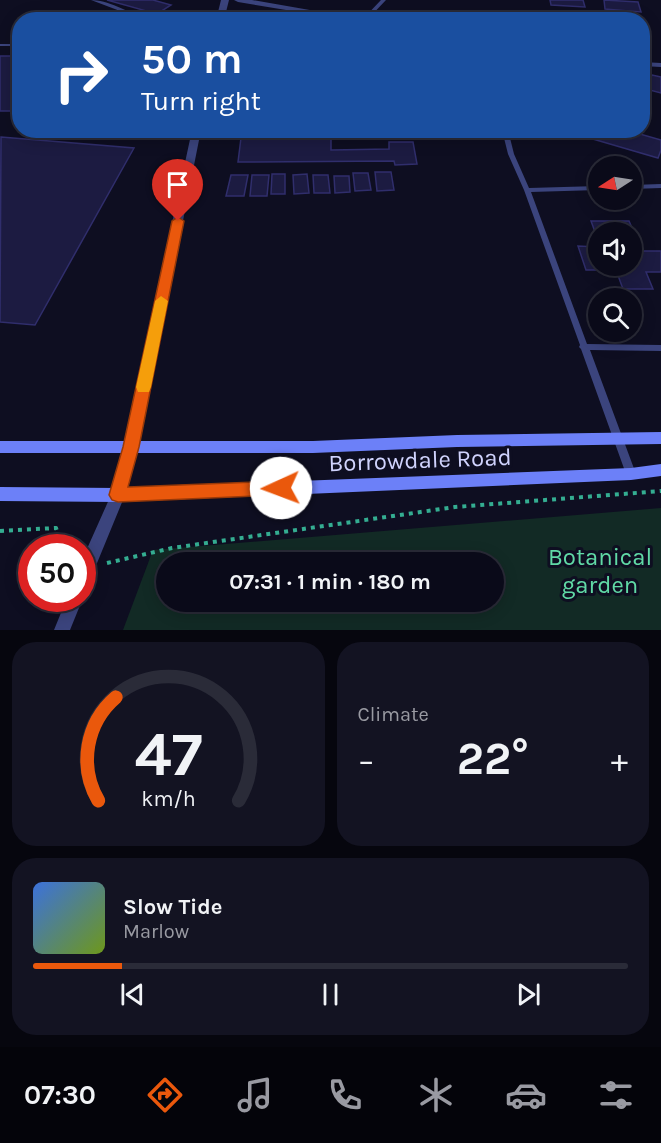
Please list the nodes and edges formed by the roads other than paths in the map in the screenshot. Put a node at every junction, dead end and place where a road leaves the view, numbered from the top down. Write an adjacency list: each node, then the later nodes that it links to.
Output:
1 (93, 0): 4 (lane)
2 (238, 0): 5 (street)
3 (384, 0): 6 (lane)
4 (122, 12)
5 (314, 12)
6 (372, 12)
7 (195, 138): 18 (street)
8 (507, 138): 12 (lane)
9 (642, 186): 10 (lane)
10 (661, 186)
11 (588, 188): 12 (lane)
12 (527, 190): 13 (lane)
13 (583, 347): 14 (lane); 15 (lane)
14 (661, 348)
15 (616, 438): 16 (main road, Borrowdale Road); 18 (main road, Borrowdale Road); 20 (lane)
16 (661, 438)
17 (0, 447): 18 (main road, Borrowdale Road)
18 (131, 447): 22 (street)
19 (661, 470): 20 (main road, Borrowdale Road)
20 (631, 474): 22 (main road, Borrowdale Road)
21 (0, 494): 22 (main road, Borrowdale Road)
22 (118, 495): 23 (street)
23 (96, 547)
24 (69, 612): 25 (street)
25 (62, 630)

